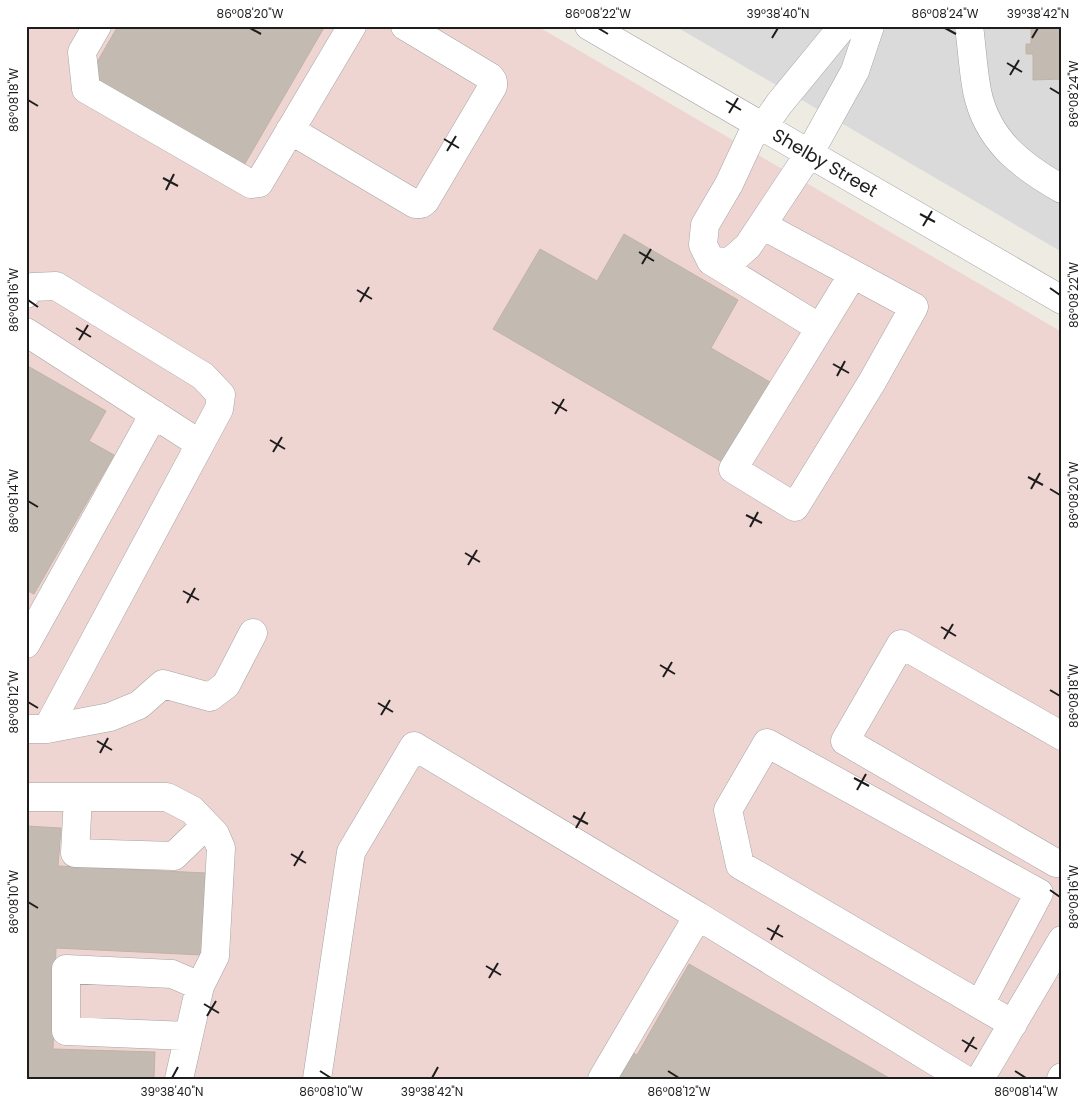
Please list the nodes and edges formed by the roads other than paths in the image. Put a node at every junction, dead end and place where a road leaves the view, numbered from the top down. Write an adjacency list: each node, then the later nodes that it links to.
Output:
1 (97, 26): 9 (street)
2 (352, 26): 9 (street)
3 (405, 26): 9 (street)
4 (589, 26): 8 (street, Shelby Street)
5 (844, 26): 8 (street)
6 (870, 26): 10 (street)
7 (969, 26): 11 (street)
8 (760, 126): 10 (street, Shelby Street); 13 (street)
9 (290, 130)
10 (809, 154): 12 (street); 16 (street, Shelby Street)
11 (1062, 189)
12 (762, 225): 13 (street); 14 (street)
13 (711, 261): 17 (street)
14 (852, 274): 17 (street); 17 (street)
15 (26, 294): 20 (street)
16 (1062, 300)
17 (820, 328)
18 (26, 332): 19 (street)
19 (154, 414): 20 (street); 22 (street)
20 (200, 444): 23 (street)
21 (253, 633): 23 (street)
22 (26, 644)
23 (37, 729)
24 (1062, 736): 28 (street)
25 (26, 797): 26 (street)
26 (78, 797): 27 (street); 27 (street)
27 (206, 825): 32 (street)
28 (1059, 858): 29 (street)
29 (1039, 893): 33 (street); 33 (street)
30 (698, 916): 37 (street); 38 (street); 39 (street)
31 (1062, 940): 34 (street)
32 (200, 986): 35 (street); 35 (street)
33 (980, 1004): 34 (street)
34 (1013, 1024): 40 (street)
35 (188, 1036): 36 (street)
36 (178, 1079)
37 (317, 1079)
38 (602, 1079)
39 (964, 1079)
40 (980, 1079)

